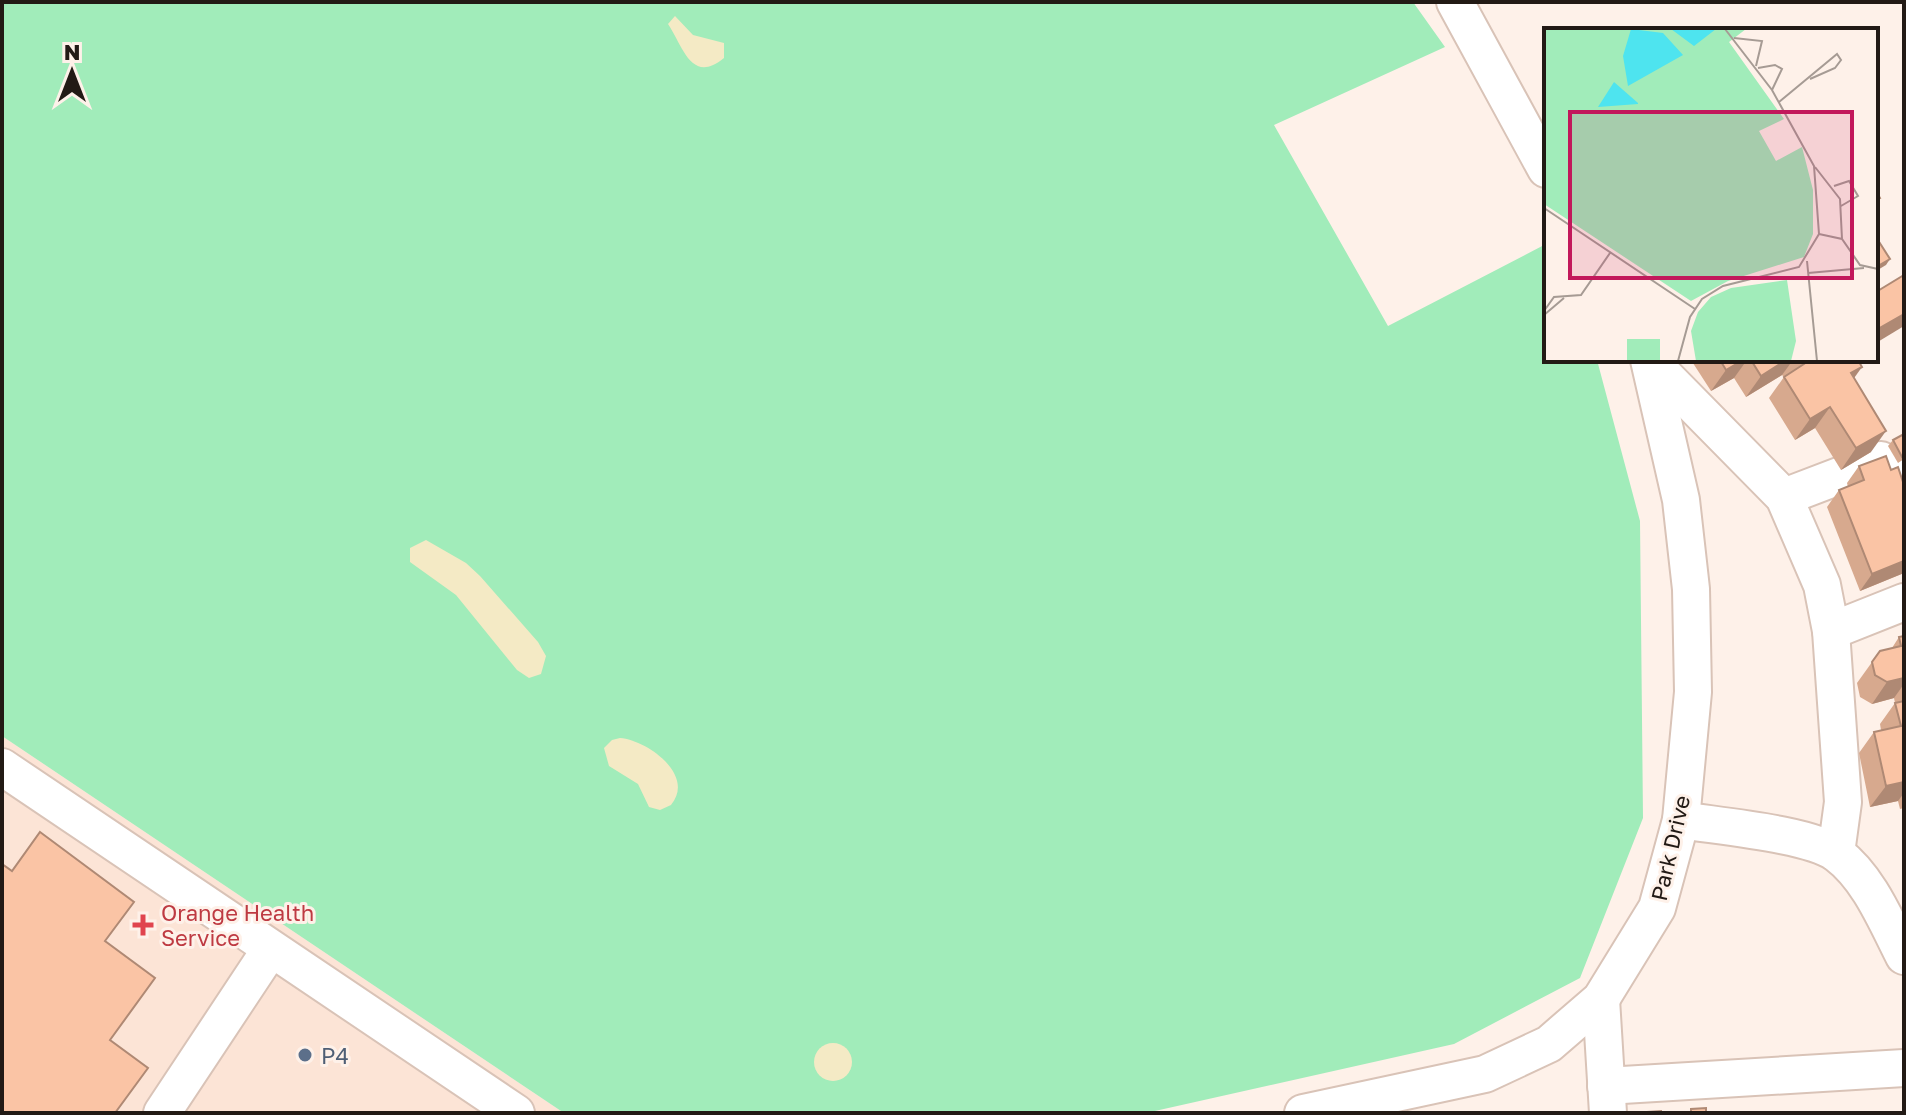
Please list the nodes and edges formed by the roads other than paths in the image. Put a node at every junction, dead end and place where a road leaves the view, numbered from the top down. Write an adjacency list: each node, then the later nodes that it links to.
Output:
1 (1455, 2): 2 (lane)
2 (1544, 165)
3 (1649, 362): 10 (lane, Park Drive)
4 (1650, 362): 6 (lane)
5 (1904, 474): 6 (lane)
6 (1784, 497): 8 (lane)
7 (1904, 602): 8 (lane)
8 (1831, 631): 11 (lane)
9 (2, 767): 12 (lane)
10 (1681, 820): 11 (lane); 14 (lane, Park Drive)
11 (1836, 853): 13 (lane)
12 (270, 950): 17 (lane); 18 (lane)
13 (1904, 956)
14 (1601, 999): 16 (lane); 19 (lane, Park Drive)
15 (1904, 1068): 16 (lane)
16 (1607, 1100)
17 (162, 1113)
18 (516, 1113)
19 (1303, 1113)

